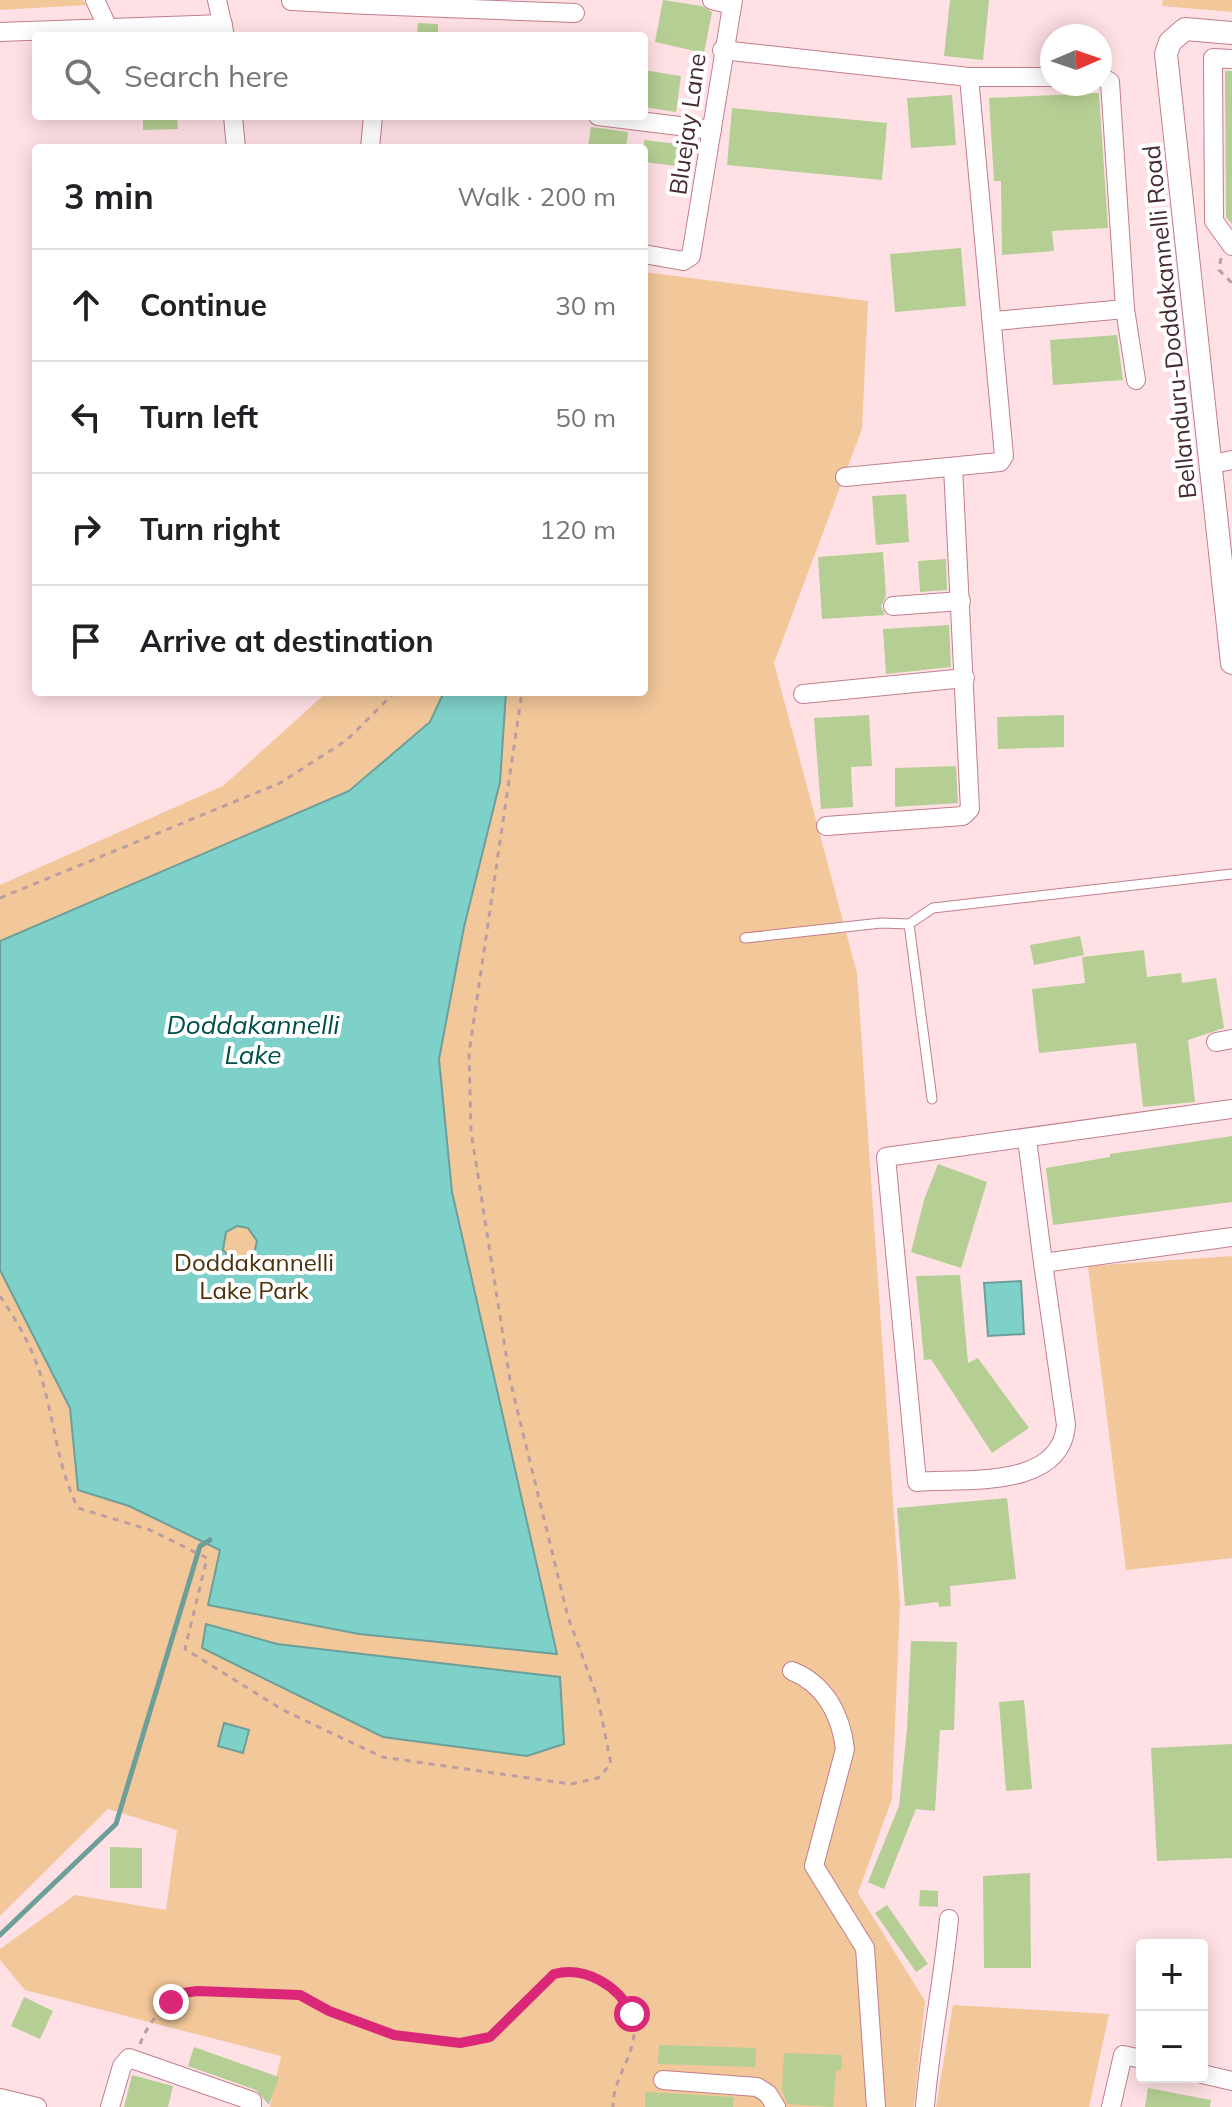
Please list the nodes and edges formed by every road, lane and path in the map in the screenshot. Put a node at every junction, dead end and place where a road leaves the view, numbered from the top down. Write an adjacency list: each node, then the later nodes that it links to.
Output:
1 (95, 0): 8 (street)
2 (217, 0): 9 (street)
3 (712, 0): 5 (street)
4 (291, 1): 6 (street)
5 (732, 2): 12 (street, Bluejay Lane)
6 (369, 3): 7 (street)
7 (575, 13)
8 (108, 28): 9 (street); 10 (street)
9 (224, 30)
10 (0, 32)
11 (1232, 33): 28 (street, Bellanduru-Doddakannelli Road)
12 (722, 50): 14 (street); 20 (street, Bluejay Lane)
13 (1232, 59): 23 (street)
14 (969, 77): 15 (street); 26 (street)
15 (1040, 77)
16 (1111, 96): 25 (street)
17 (233, 120): 21 (street)
18 (373, 120): 22 (street)
19 (631, 120): 20 (street)
20 (712, 130): 24 (street, Bluejay Lane)
21 (235, 144)
22 (370, 144)
23 (1232, 246)
24 (648, 255)
25 (1125, 309): 26 (street); 27 (street)
26 (995, 321): 29 (street)
27 (1136, 380)
28 (1222, 462): 31 (street, Bellanduru-Doddakannelli Road)
29 (953, 467): 30 (street); 32 (street)
30 (845, 477)
31 (1227, 565): 34 (street, Bellanduru-Doddakannelli Road)
32 (961, 601): 33 (street); 35 (street)
33 (893, 606)
34 (1232, 662)
35 (965, 678): 36 (street); 39 (street)
36 (803, 694)
37 (391, 696): 41 (path)
38 (521, 696): 49 (path)
39 (826, 826)
40 (1232, 874): 42 (lane)
41 (0, 898)
42 (909, 924): 43 (lane); 44 (lane)
43 (745, 938)
44 (932, 1099)
45 (1232, 1109): 46 (street)
46 (1027, 1139): 48 (street); 48 (street)
47 (1232, 1237): 48 (street)
48 (1043, 1263)
49 (0, 1296)
50 (792, 1671): 63 (street)
51 (949, 1919): 64 (street)
52 (1136, 2058): 65 (street)
53 (134, 2060): 59 (street); 60 (street); 61 (path)
54 (1208, 2075): 56 (street)
55 (663, 2080): 62 (street)
56 (1232, 2081)
57 (0, 2098): 58 (street)
58 (37, 2107)
59 (110, 2107)
60 (252, 2107)
61 (613, 2107)
62 (776, 2107)
63 (876, 2107)
64 (925, 2107)
65 (1111, 2107)

